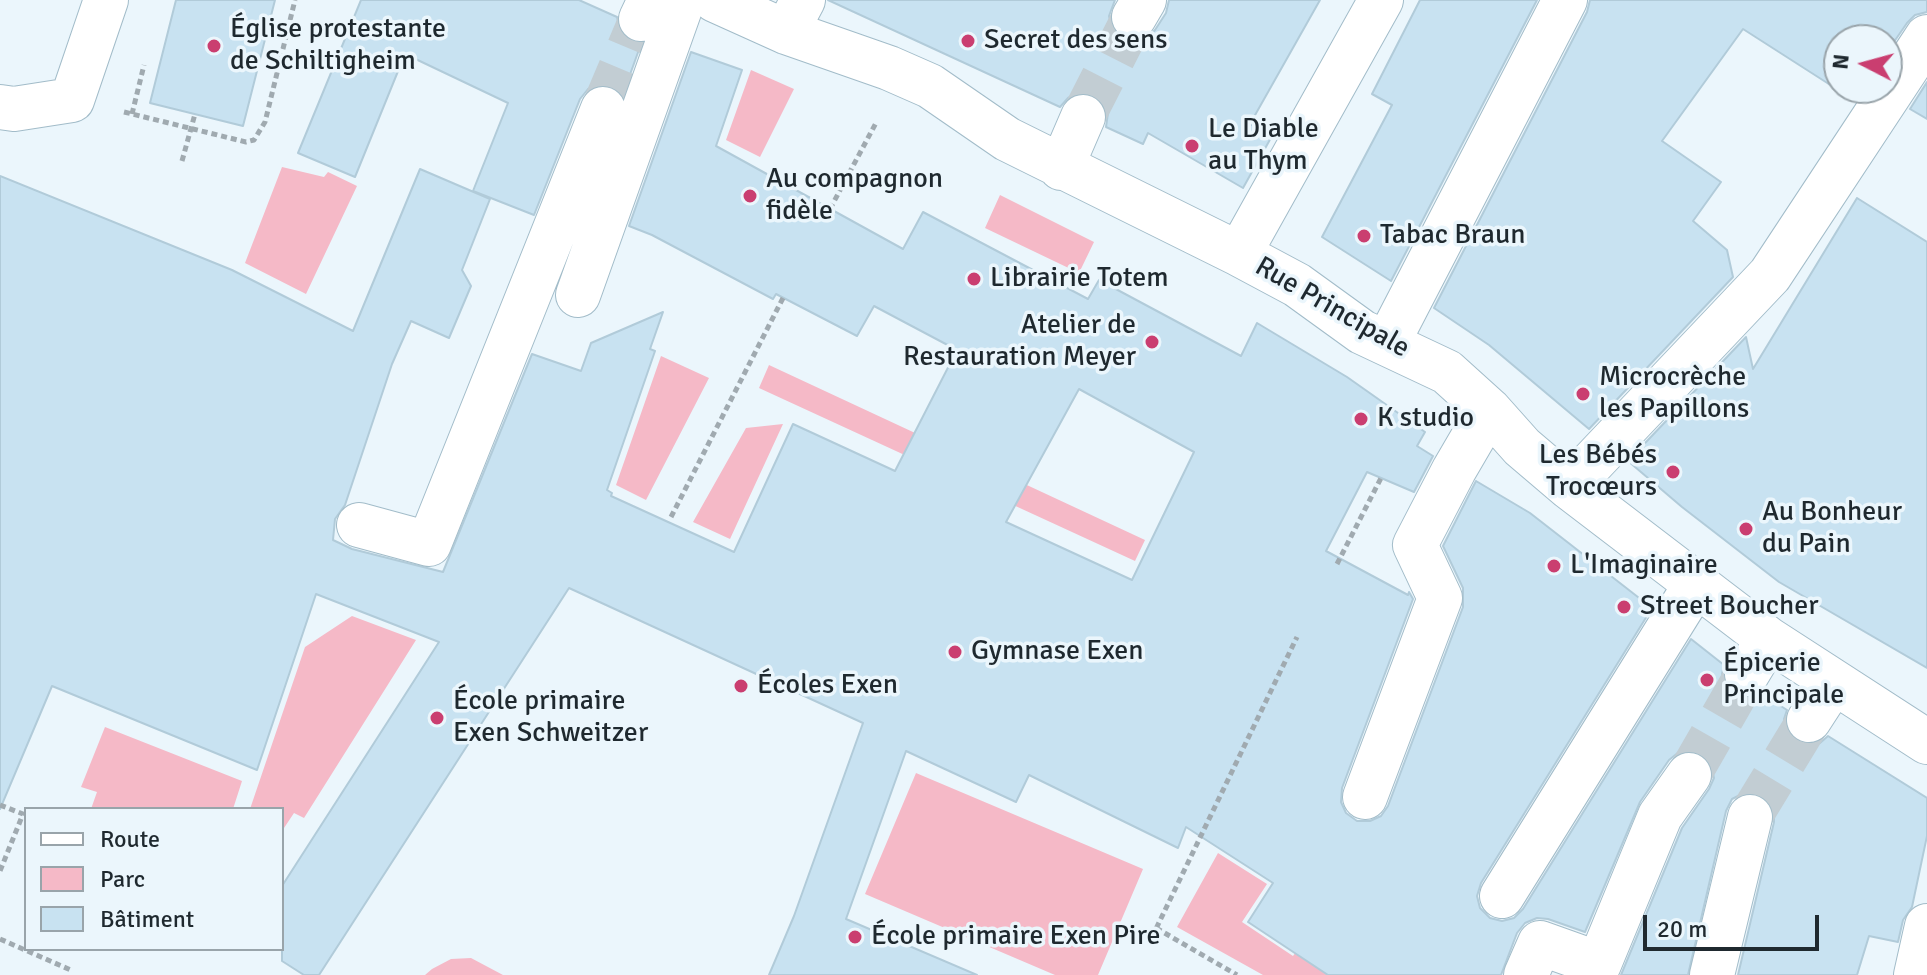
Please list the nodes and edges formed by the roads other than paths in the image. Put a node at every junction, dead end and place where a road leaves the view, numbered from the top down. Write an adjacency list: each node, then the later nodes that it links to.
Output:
1 (106, 0): 8 (street)
2 (683, 0): 13 (street)
3 (715, 0): 6 (street, Rue Principale)
4 (1381, 0): 12 (street)
5 (1565, 0): 14 (street)
6 (794, 16): 11 (street, Rue Principale)
7 (1927, 37): 16 (street)
8 (0, 107)
9 (603, 109): 17 (street)
10 (1083, 117): 11 (street)
11 (1061, 168): 12 (street, Rue Principale)
12 (1239, 254): 14 (street, Rue Principale)
13 (578, 295)
14 (1388, 342): 15 (street, Rue Principale)
15 (1489, 410): 16 (street, Rue Principale); 23 (street)
16 (1569, 487): 18 (street, Rue Principale)
17 (359, 525)
18 (1696, 584): 19 (street, Rue Principale); 25 (street)
19 (1833, 683): 20 (street); 21 (street, Rue Principale)
20 (1809, 720)
21 (1927, 742)
22 (1689, 775): 27 (street)
23 (1365, 797)
24 (1750, 817): 28 (street)
25 (1502, 896)
26 (1927, 926): 29 (street)
27 (1526, 975)
28 (1712, 975)
29 (1916, 975)

